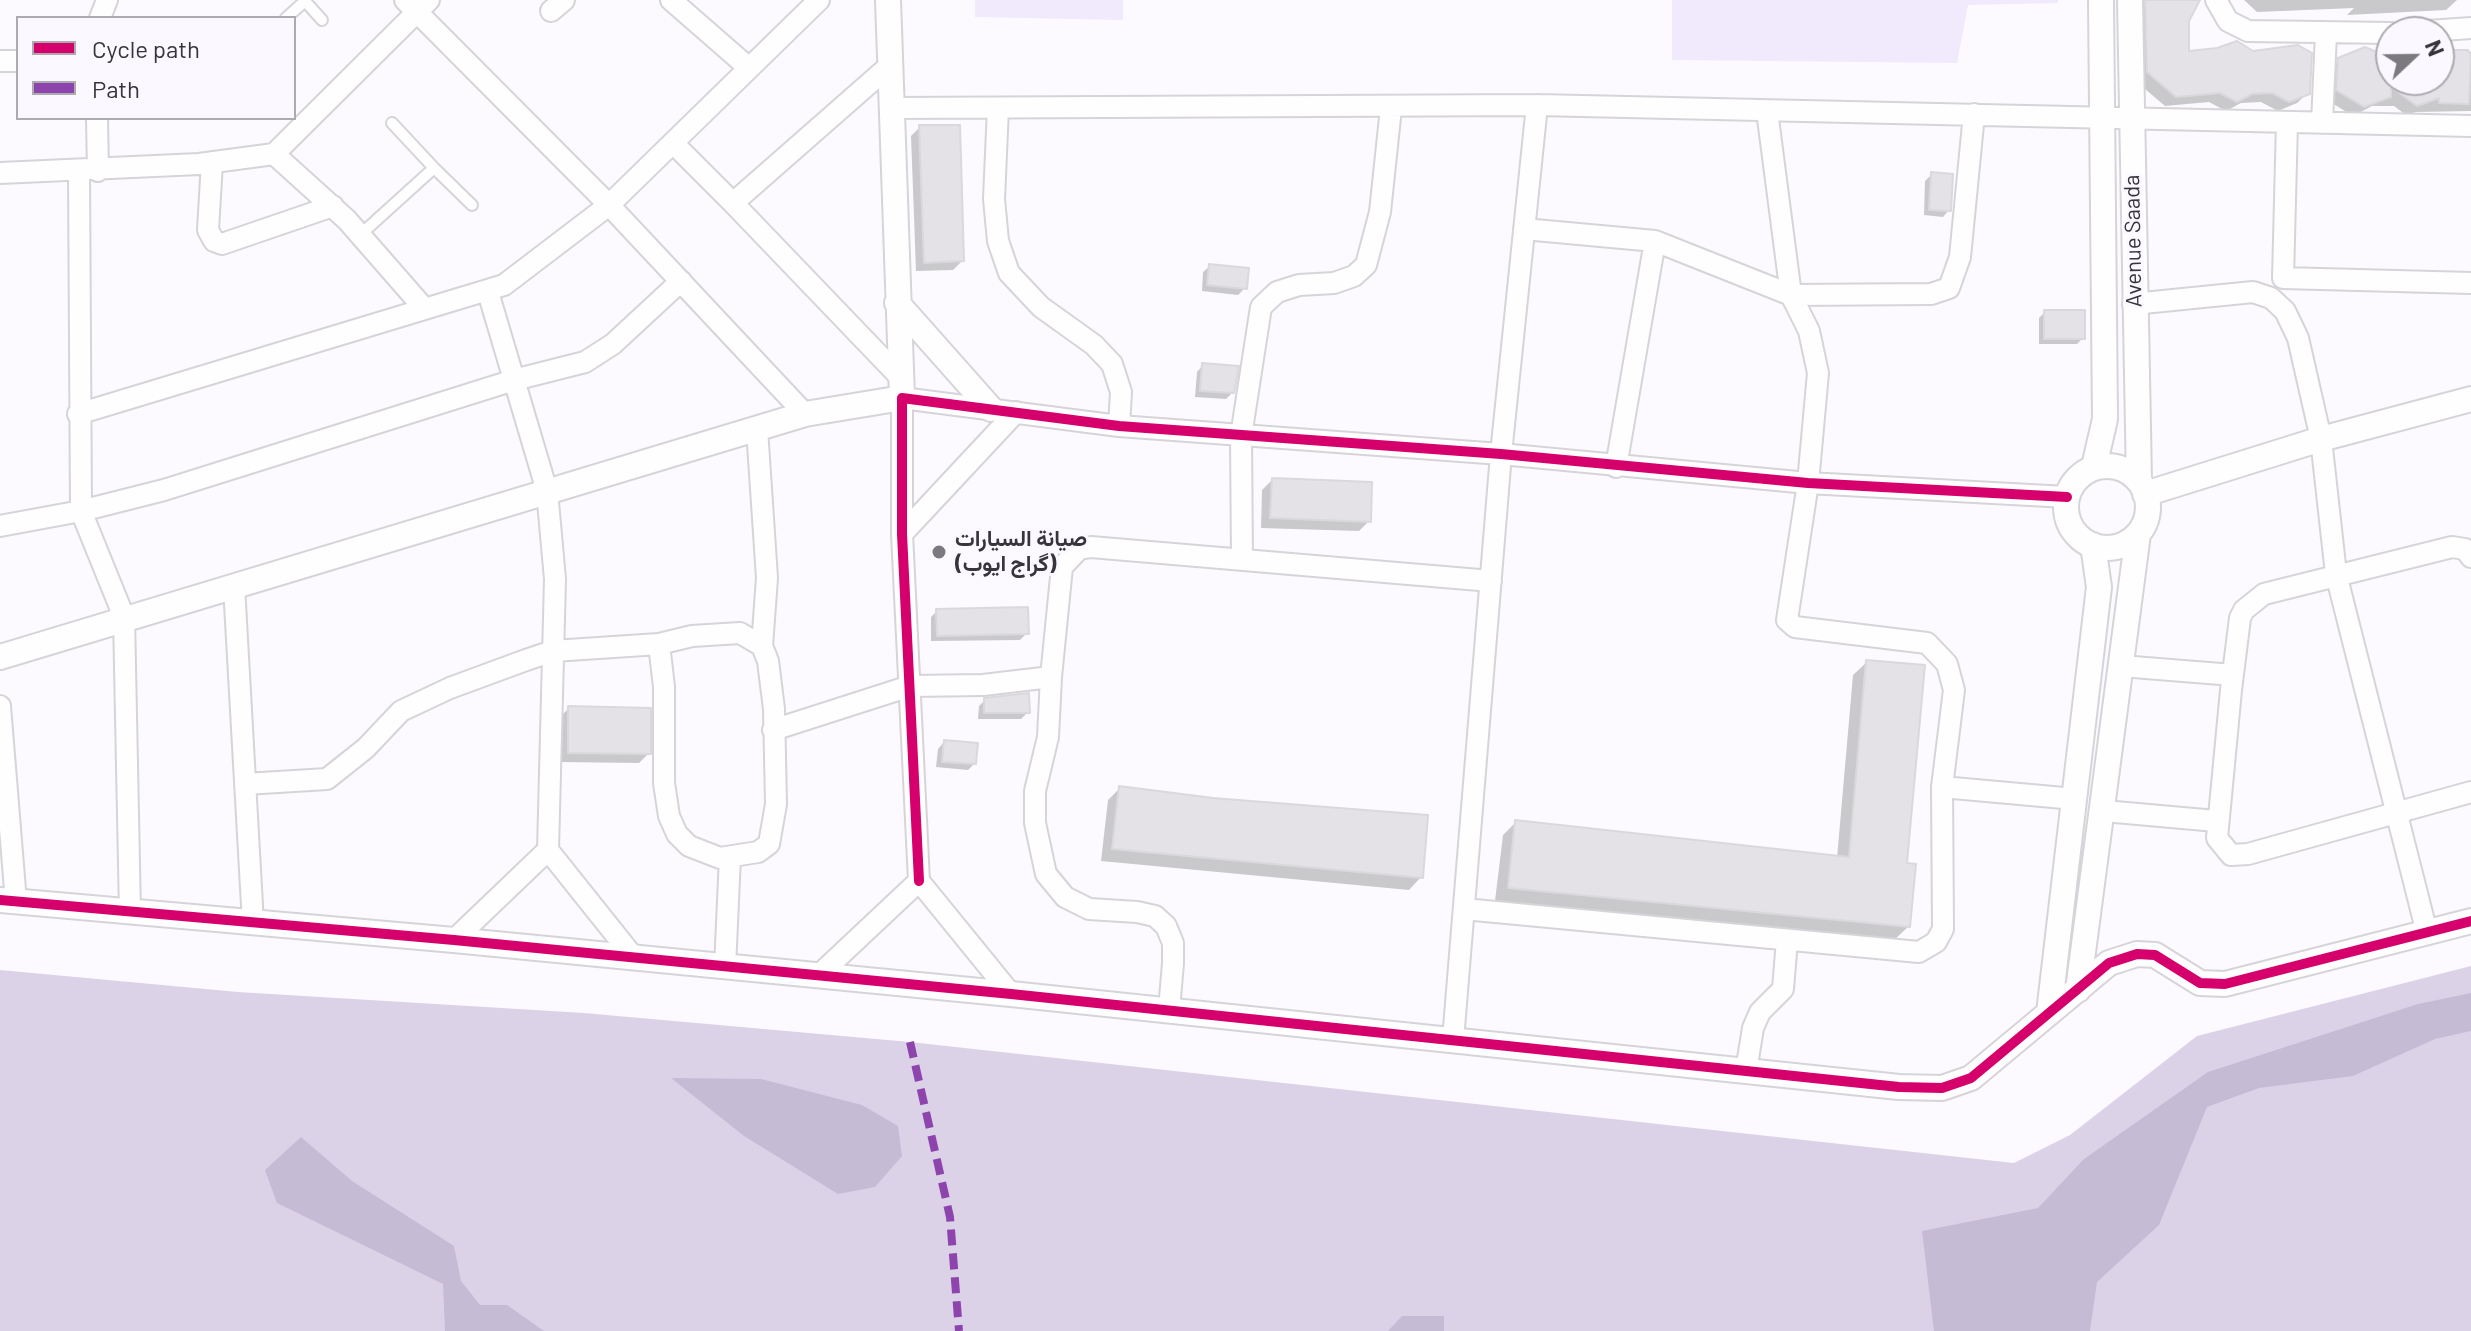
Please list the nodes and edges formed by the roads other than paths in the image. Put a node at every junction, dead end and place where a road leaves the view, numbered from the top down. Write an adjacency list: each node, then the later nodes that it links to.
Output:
1 (304, 0): 9 (lane); 10 (lane)
2 (671, 0): 14 (street)
3 (819, 0): 14 (street)
4 (888, 0): 13 (street)
5 (2101, 0): 21 (street, Avenue Saada)
6 (2130, 0): 22 (street, Avenue Saada)
7 (2216, 0): 12 (street)
8 (417, 4): 29 (street); 36 (street)
9 (288, 16)
10 (322, 20)
11 (2375, 33): 12 (street)
12 (2326, 34): 26 (street)
13 (888, 67): 16 (street); 34 (street)
14 (749, 68): 28 (street)
15 (1537, 105): 18 (street); 19 (street); 38 (street)
16 (890, 108): 17 (street); 47 (street)
17 (998, 108): 18 (street); 57 (street)
18 (1391, 108): 59 (street)
19 (1767, 111): 20 (street); 45 (street)
20 (1974, 114): 21 (street); 45 (street)
21 (2103, 116): 22 (street); 63 (street, Avenue Saada)
22 (2131, 119): 24 (street); 48 (street, Avenue Saada)
23 (97, 120): 32 (street)
24 (2287, 122): 26 (street); 41 (street)
25 (392, 123): 31 (lane)
26 (2322, 123): 27 (street)
27 (2471, 126)
28 (673, 143): 34 (street); 36 (street)
29 (274, 154): 30 (street); 37 (street)
30 (212, 162): 32 (street); 37 (street)
31 (434, 168): 35 (lane); 39 (lane)
32 (88, 172): 33 (street); 55 (street)
33 (0, 173)
34 (733, 203): 51 (street)
35 (472, 205)
36 (609, 205): 42 (street); 44 (street)
37 (333, 206): 39 (street)
38 (1524, 229): 40 (street); 61 (street)
39 (360, 235): 49 (street)
40 (1655, 241): 45 (street); 62 (street)
41 (2283, 278): 43 (street); 46 (street)
42 (681, 281): 50 (street); 56 (street)
43 (2471, 283)
44 (488, 292): 49 (street); 50 (street)
45 (1791, 295): 64 (street)
46 (2271, 298): 48 (street); 60 (street)
47 (897, 303): 51 (street); 53 (street)
48 (2133, 304): 65 (street, Avenue Saada)
49 (423, 307): 55 (street)
50 (514, 380): 66 (street); 68 (street)
51 (902, 388): 53 (street); 56 (street); 70 (street)
52 (2467, 403): 60 (street)
53 (991, 409): 54 (street)
54 (1016, 412): 57 (street); 70 (street)
55 (78, 414): 68 (street)
56 (805, 414): 58 (street)
57 (1119, 426): 59 (street)
58 (757, 429): 66 (street); 80 (street)
59 (1241, 436): 61 (street); 74 (street)
60 (2321, 439): 65 (street); 75 (street)
61 (1501, 454): 62 (street); 76 (street)
62 (1616, 467): 64 (street)
63 (2094, 467): 65 (street); 67 (street)
64 (1808, 483): 67 (street); 91 (street)
65 (2142, 487): 71 (street)
66 (547, 491): 77 (street); 81 (street)
67 (2067, 497): 72 (street)
68 (81, 511): 69 (street); 78 (street)
69 (0, 526)
70 (902, 534): 86 (street)
71 (2138, 534): 72 (street); 83 (street)
72 (2093, 545): 93 (street)
73 (2471, 557): 75 (street)
74 (1242, 560): 76 (street); 85 (street)
75 (2336, 574): 84 (street); 95 (street)
76 (1491, 581): 101 (street)
77 (234, 586): 78 (street); 90 (street)
78 (124, 617): 82 (street); 102 (street)
79 (659, 644): 80 (street); 81 (street); 98 (street)
80 (762, 646): 88 (street)
81 (553, 651): 90 (street); 97 (street)
82 (0, 657)
83 (2121, 666): 84 (street); 94 (street)
84 (2233, 675): 96 (street)
85 (1051, 677): 86 (street); 113 (street)
86 (910, 686): 88 (street); 99 (street)
87 (0, 706): 89 (street)
88 (773, 730): 98 (street)
89 (2, 758): 100 (street)
90 (245, 784): 104 (street)
91 (1942, 787): 93 (street); 107 (street)
92 (2471, 792): 95 (street)
93 (2075, 799): 114 (street)
94 (2104, 811): 96 (street); 111 (street)
95 (2396, 813): 96 (street); 105 (street)
96 (2216, 821)
97 (548, 850): 106 (street); 108 (street)
98 (730, 857): 109 (street)
99 (919, 881): 110 (street); 112 (street)
100 (8, 901): 102 (street)
101 (1464, 909): 107 (street); 115 (street)
102 (130, 913): 104 (street)
103 (2471, 921): 105 (street)
104 (253, 923): 106 (street)
105 (2427, 933): 111 (street)
106 (454, 940): 108 (street)
107 (1787, 940): 116 (street)
108 (635, 959): 109 (street)
109 (725, 967): 110 (street)
110 (819, 975): 112 (street)
111 (2078, 990): 114 (street)
112 (1011, 994): 113 (street)
113 (1169, 1010): 115 (street)
114 (2049, 1013): 116 (street)
115 (1453, 1040): 116 (street)
116 (1746, 1071)

